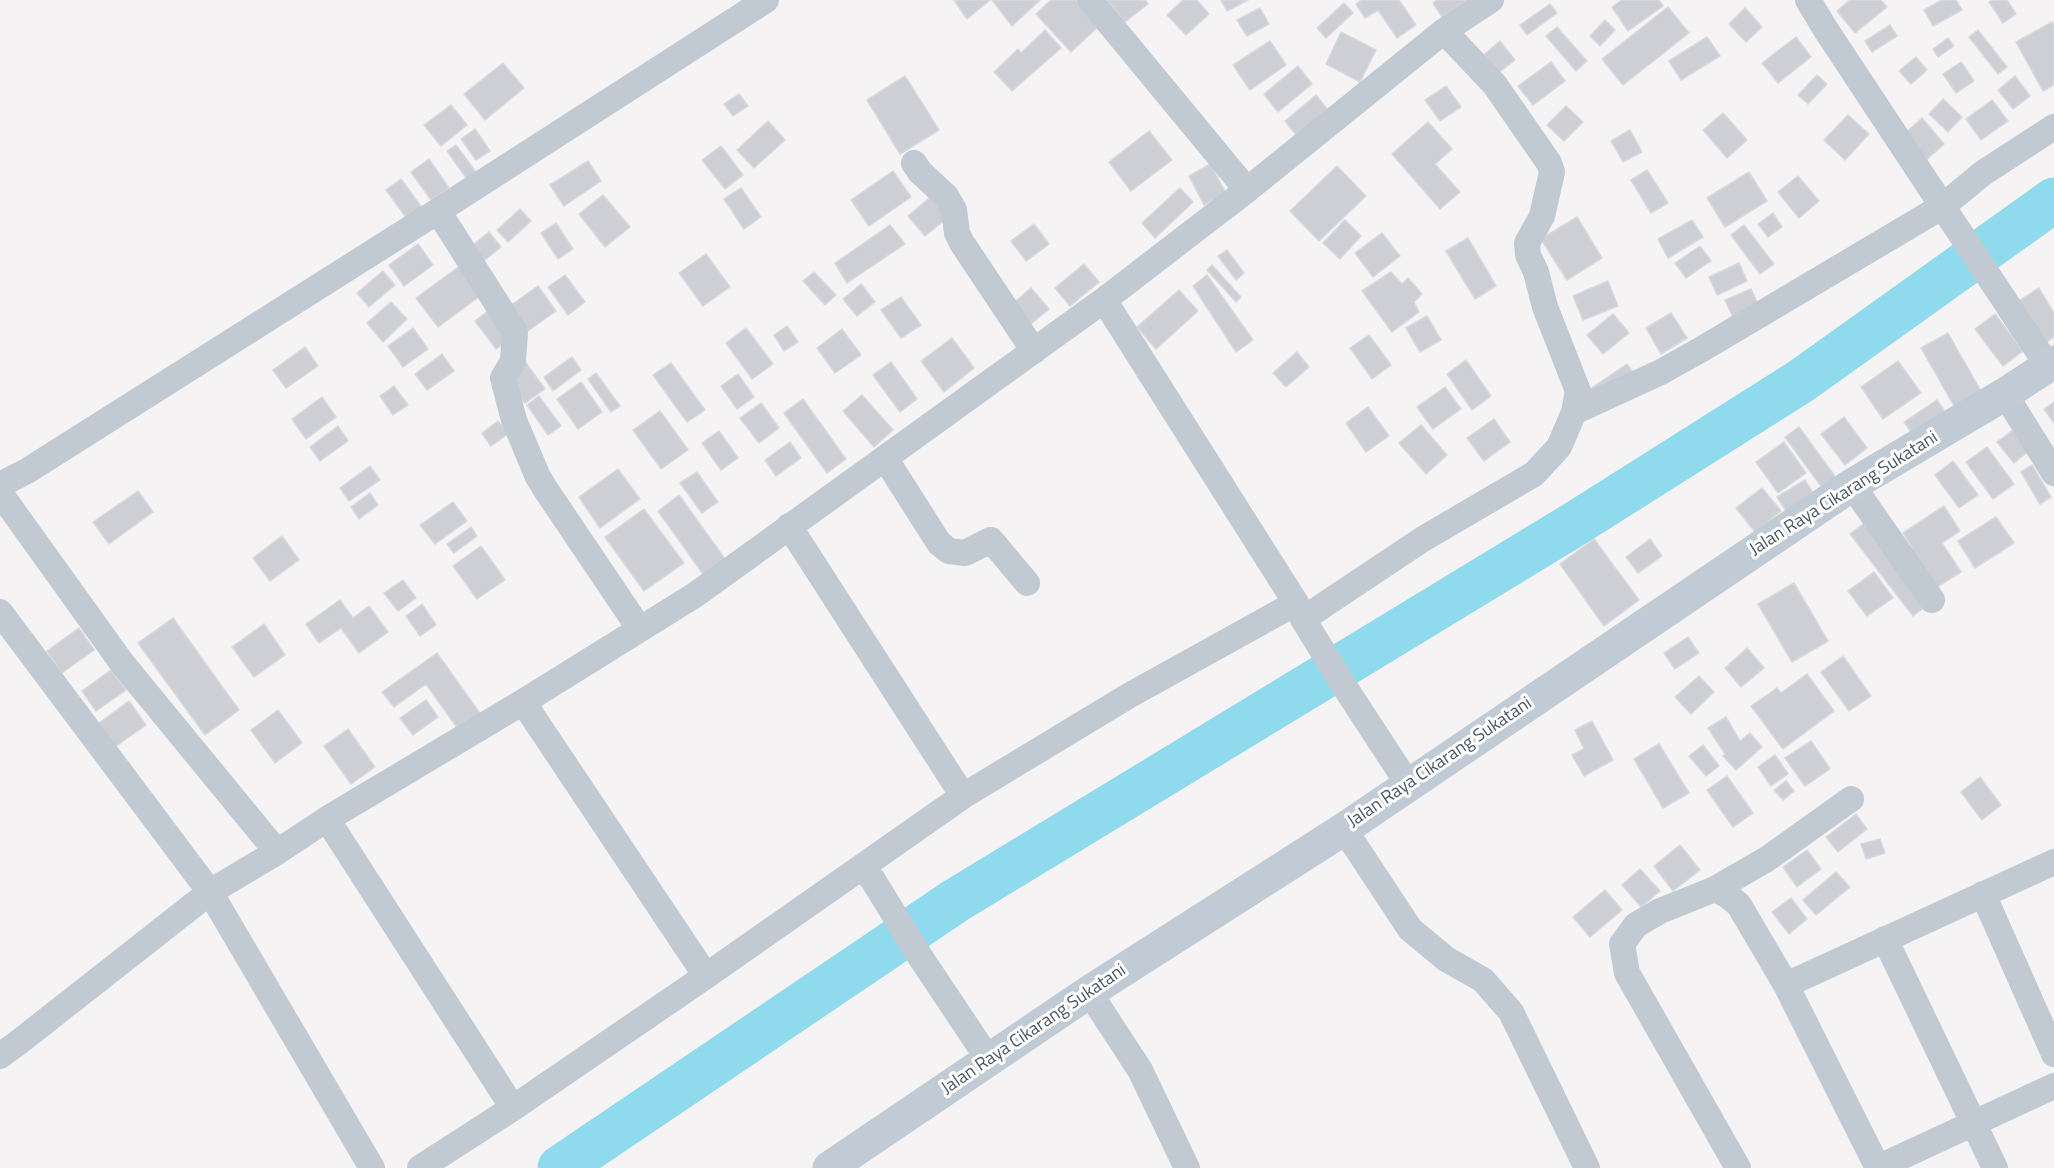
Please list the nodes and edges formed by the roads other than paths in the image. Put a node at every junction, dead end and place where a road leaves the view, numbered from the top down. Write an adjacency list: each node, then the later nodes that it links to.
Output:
1 (766, 0): 10 (street)
2 (1090, 0): 8 (street)
3 (1491, 0): 5 (street)
4 (1808, 0): 9 (street)
5 (1444, 31): 8 (street); 15 (street)
6 (2054, 128): 9 (street)
7 (914, 164): 12 (street)
8 (1247, 190): 11 (street)
9 (1945, 210): 13 (street); 15 (street)
10 (438, 211): 18 (street); 26 (street)
11 (1104, 300): 12 (street); 25 (street)
12 (1034, 351): 16 (street)
13 (2051, 364): 14 (main road, Jalan Raya Cikarang Sukatani)
14 (2005, 394): 17 (street); 19 (main road, Jalan Raya Cikarang Sukatani)
15 (1574, 412): 25 (street)
16 (885, 458): 21 (street); 22 (street)
17 (2054, 473)
18 (0, 485)
19 (1852, 485): 23 (street); 28 (main road, Jalan Raya Cikarang Sukatani)
20 (0, 493): 33 (street)
21 (789, 526): 26 (street); 29 (street)
22 (1027, 583)
23 (1932, 600)
24 (0, 612): 37 (street)
25 (1303, 618): 28 (street); 29 (street)
26 (639, 628): 27 (street)
27 (523, 702): 31 (street); 40 (street)
28 (1408, 784): 32 (main road, Jalan Raya Cikarang Sukatani)
29 (963, 796): 35 (street)
30 (1851, 799): 36 (street)
31 (327, 819): 33 (street); 47 (street)
32 (1344, 829): 42 (main road, Jalan Raya Cikarang Sukatani); 53 (street)
33 (278, 852): 37 (street)
34 (2054, 861): 38 (street)
35 (867, 874): 40 (street); 45 (street)
36 (1715, 889): 41 (street); 54 (street)
37 (210, 892): 44 (street); 49 (street)
38 (1983, 894): 39 (street); 43 (street)
39 (1886, 939): 41 (street); 48 (street)
40 (706, 976): 47 (street)
41 (1786, 985): 55 (street)
42 (1089, 992): 45 (main road, Jalan Raya Cikarang Sukatani); 52 (street)
43 (2054, 1054)
44 (0, 1056)
45 (989, 1060): 51 (main road, Jalan Raya Cikarang Sukatani)
46 (2054, 1086): 48 (street)
47 (513, 1108): 50 (street)
48 (1973, 1124): 55 (street); 56 (street)
49 (372, 1168)
50 (420, 1168)
51 (829, 1168)
52 (1187, 1168)
53 (1587, 1168)
54 (1738, 1168)
55 (1878, 1168)
56 (1995, 1168)

